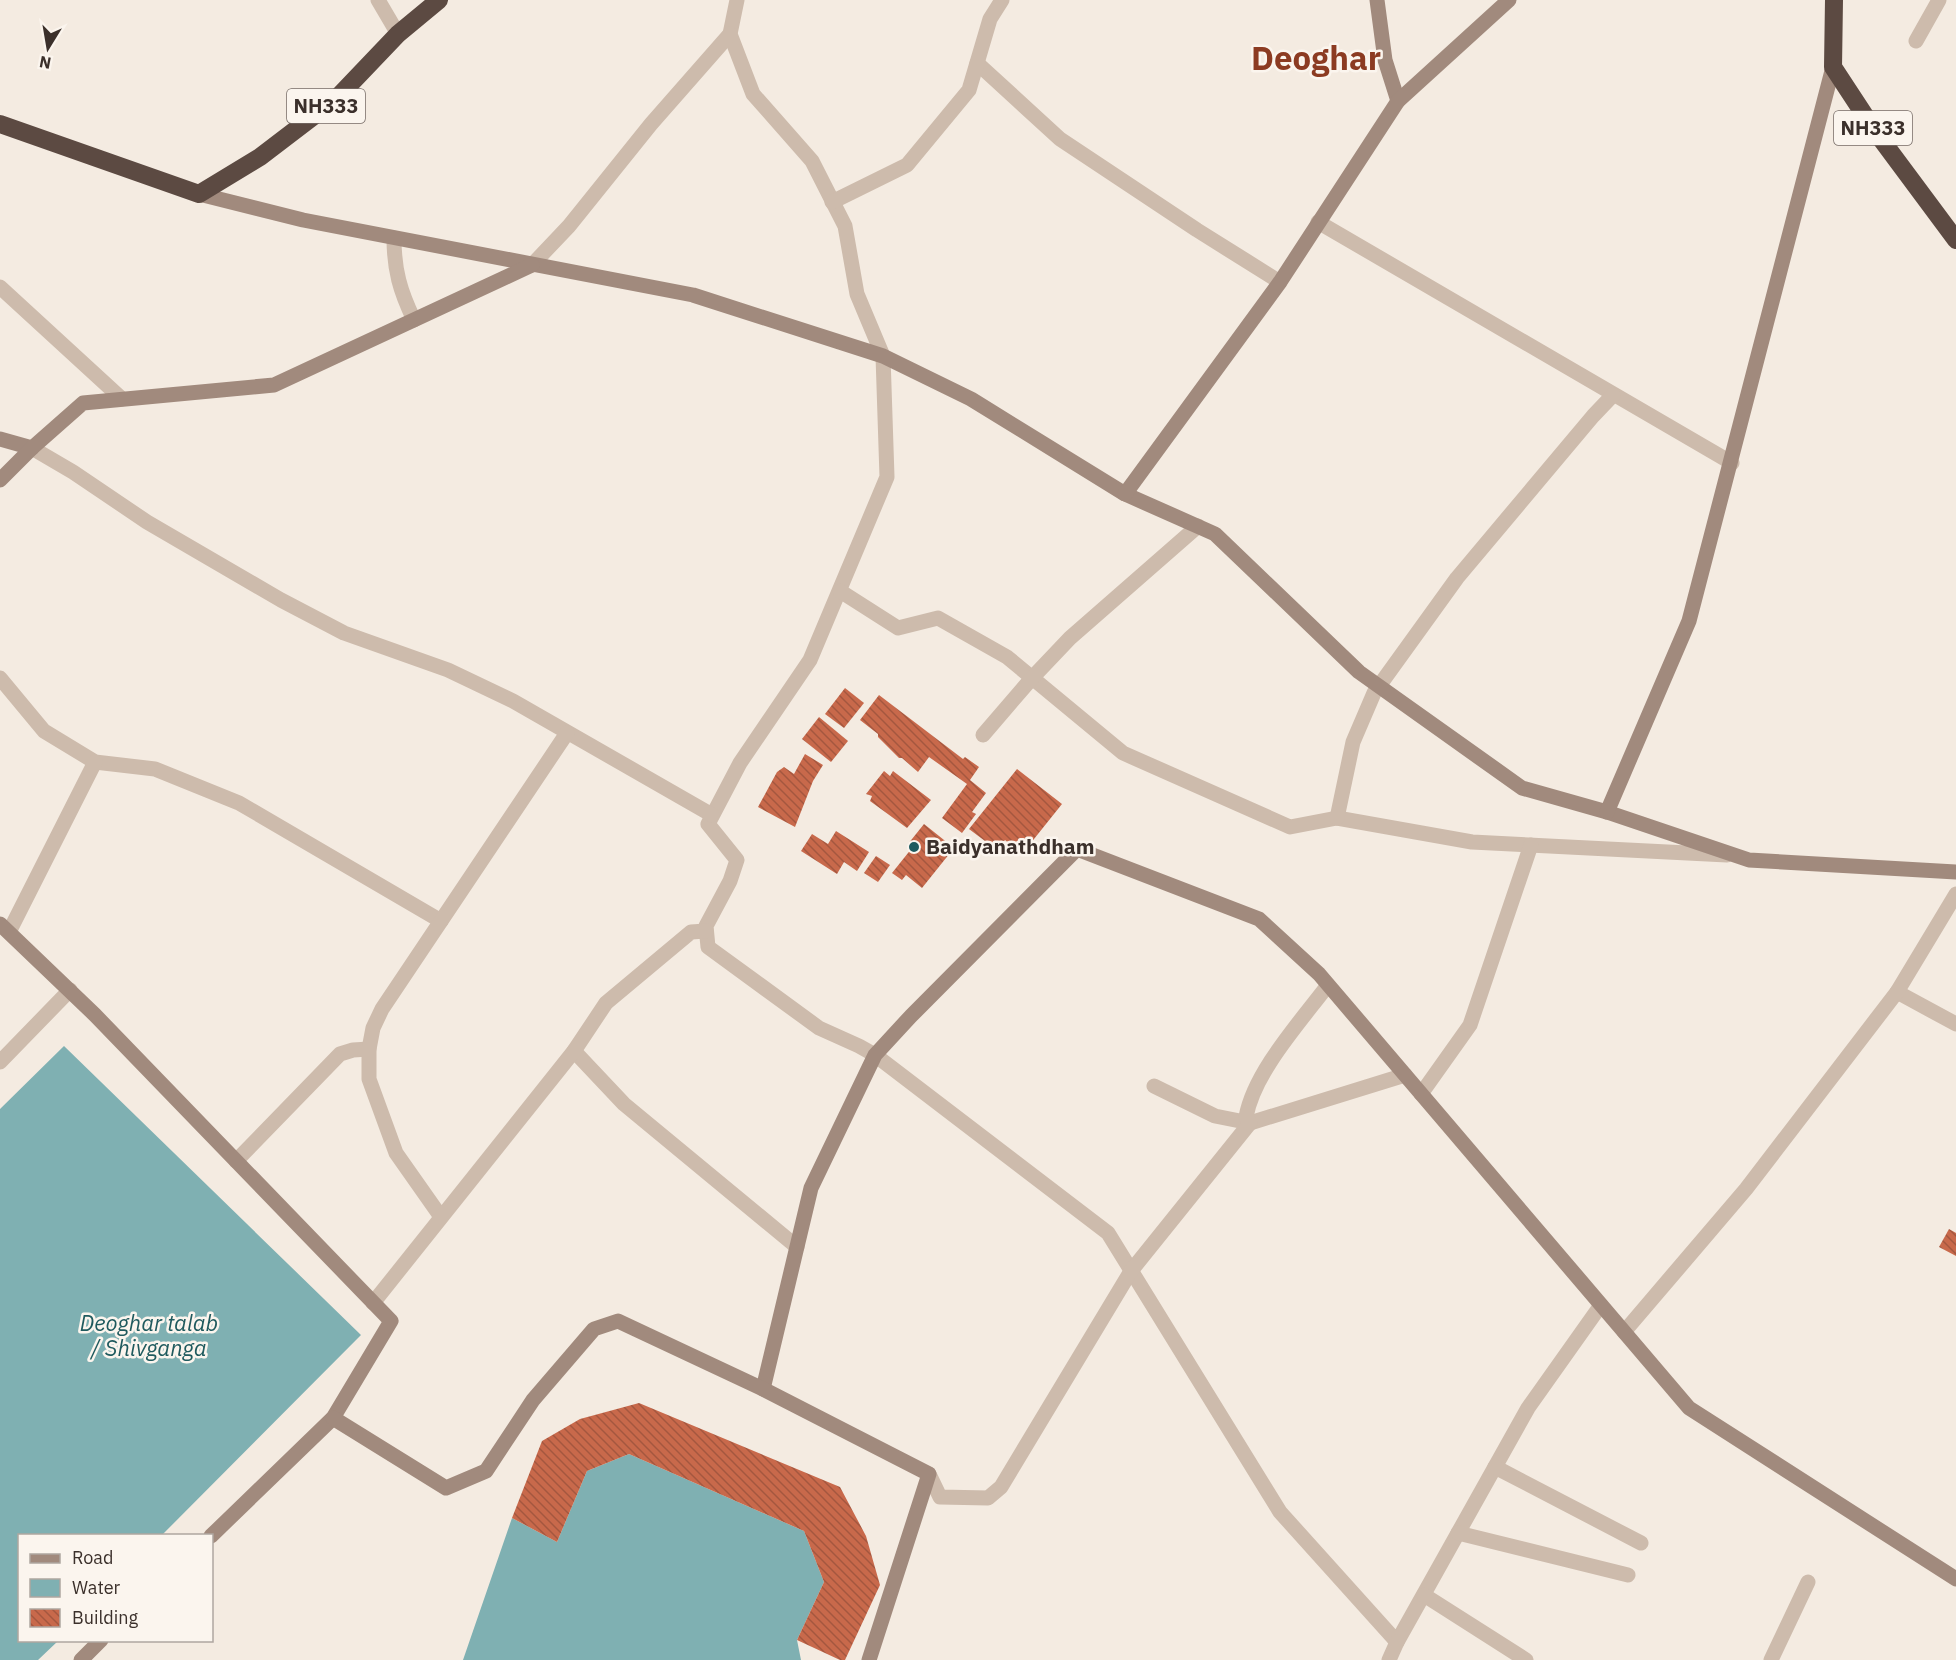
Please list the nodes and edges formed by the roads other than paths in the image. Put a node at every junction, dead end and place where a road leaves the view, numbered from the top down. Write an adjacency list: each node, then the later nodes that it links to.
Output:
1 (378, 0): 9 (street)
2 (439, 0): 9 (highway, NH333)
3 (737, 0): 10 (street)
4 (1002, 0): 12 (street)
5 (1377, 0): 14 (street)
6 (1509, 0): 14 (street)
7 (1834, 0): 13 (highway)
8 (1939, 0): 11 (street)
9 (398, 34): 16 (highway, NH333)
10 (730, 34): 17 (street); 21 (street)
11 (1916, 41)
12 (977, 63): 17 (street); 22 (street)
13 (1833, 67): 20 (highway, NH333); 30 (street)
14 (1398, 101): 18 (street)
15 (0, 124): 16 (highway)
16 (199, 194): 19 (street)
17 (832, 202): 25 (street)
18 (1318, 222): 22 (street); 26 (street)
19 (394, 238): 21 (street); 24 (street)
20 (1956, 240)
21 (532, 266): 24 (street); 25 (street)
22 (1280, 282): 32 (street)
23 (0, 287): 27 (street)
24 (414, 320): 27 (street)
25 (883, 356): 32 (street); 34 (street)
26 (1612, 395): 30 (street); 37 (street)
27 (122, 399): 29 (street)
28 (0, 439): 29 (street)
29 (32, 448): 31 (street); 38 (street)
30 (1732, 464): 41 (street)
31 (0, 480)
32 (1125, 494): 33 (street)
33 (1198, 526): 36 (street); 37 (street)
34 (840, 591): 36 (street); 42 (street)
35 (0, 678): 40 (street)
36 (1032, 678): 39 (street); 43 (street)
37 (1380, 687): 41 (street); 43 (street)
38 (567, 733): 42 (street); 48 (street)
39 (983, 735)
40 (95, 762): 48 (street); 49 (street)
41 (1607, 812): 45 (street)
42 (712, 815): 50 (street)
43 (1337, 818): 44 (street)
44 (1531, 845): 45 (street); 61 (street)
45 (1732, 855): 46 (street)
46 (1956, 872)
47 (1956, 894): 53 (street)
48 (441, 921): 55 (street)
49 (4, 928): 52 (street)
50 (706, 930): 56 (street); 57 (street)
51 (1328, 985): 57 (street); 59 (street); 62 (street)
52 (70, 990): 58 (street); 63 (street)
53 (1897, 992): 54 (street); 69 (street)
54 (1956, 1024)
55 (369, 1049): 63 (street); 64 (street)
56 (574, 1051): 64 (street); 65 (street)
57 (874, 1055): 65 (street); 66 (street)
58 (0, 1062)
59 (1405, 1075): 61 (street); 62 (street)
60 (1154, 1086): 62 (street)
61 (1421, 1094): 68 (street)
62 (1250, 1123): 66 (street)
63 (236, 1161): 67 (street)
64 (441, 1217): 67 (street)
65 (797, 1247): 70 (street)
66 (1131, 1270): 73 (street); 82 (street)
67 (373, 1303): 71 (street)
68 (1601, 1305): 69 (street); 72 (street)
69 (1624, 1332): 78 (street)
70 (763, 1389): 71 (street); 73 (street)
71 (333, 1418): 75 (street)
72 (1495, 1467): 74 (street); 76 (street)
73 (929, 1474): 84 (street)
74 (1458, 1533): 77 (street); 80 (street)
75 (213, 1534)
76 (1641, 1543)
77 (1628, 1575)
78 (1956, 1579)
79 (1808, 1582): 87 (street)
80 (1424, 1595): 82 (street); 86 (street)
81 (101, 1642): 83 (street)
82 (1398, 1642): 85 (street)
83 (81, 1660)
84 (869, 1660)
85 (1389, 1660)
86 (1526, 1660)
87 (1771, 1660)

